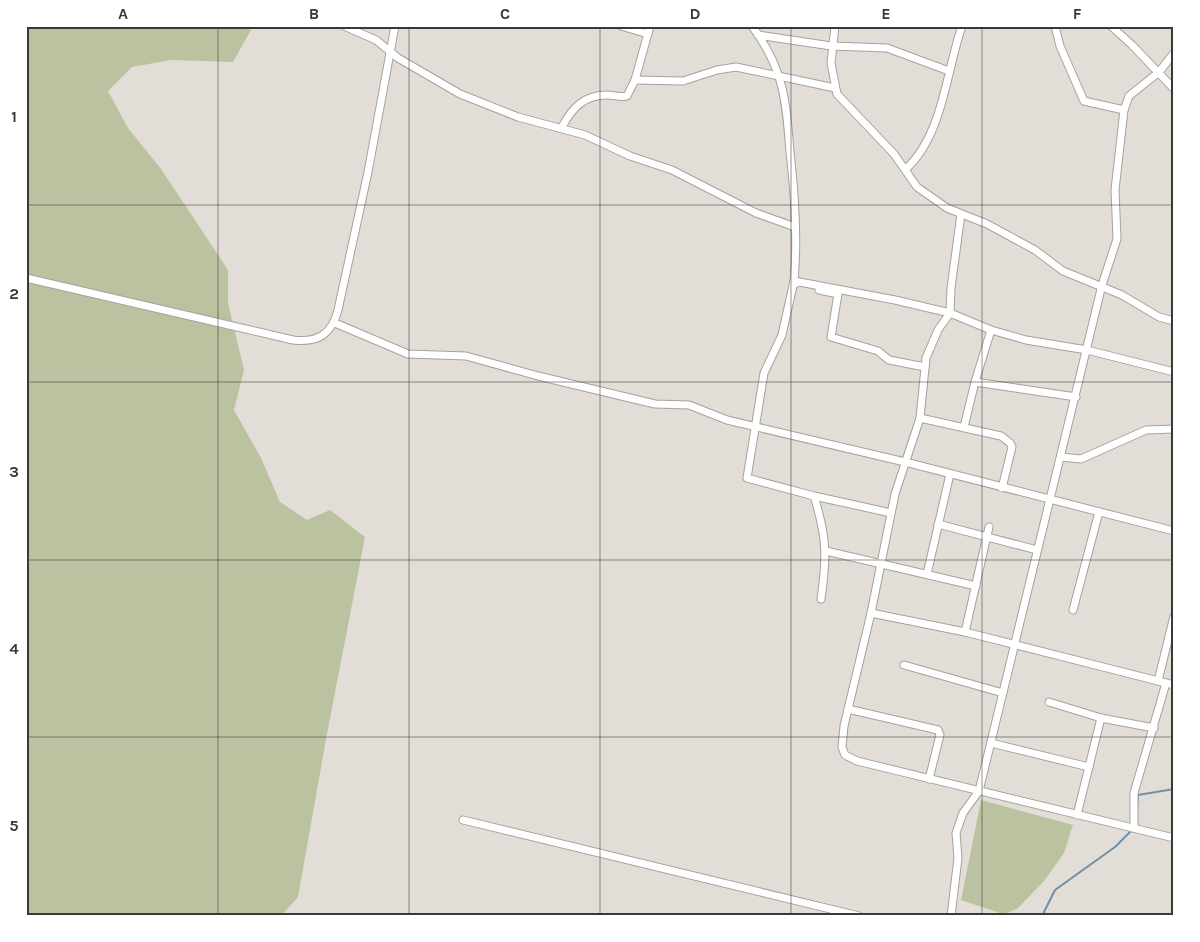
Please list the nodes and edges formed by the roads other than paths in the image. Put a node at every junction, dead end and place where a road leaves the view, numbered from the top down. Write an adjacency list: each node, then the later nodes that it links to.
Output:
1 (395, 26): 13 (street)
2 (621, 26): 10 (street)
3 (650, 26): 10 (street)
4 (752, 26): 11 (street)
5 (835, 26): 12 (street)
6 (962, 26): 15 (street)
7 (1055, 26): 21 (street)
8 (1111, 26): 16 (street)
9 (347, 27): 13 (street)
10 (648, 34): 18 (street)
11 (758, 35): 12 (street); 17 (street)
12 (831, 46): 15 (street); 19 (street)
13 (390, 49): 22 (street); 31 (street)
14 (1173, 57): 16 (street)
15 (949, 70): 23 (street)
16 (1159, 72): 20 (street); 21 (street)
17 (779, 76): 18 (street); 19 (street); 25 (street)
18 (635, 80): 22 (street)
19 (835, 88): 23 (street)
20 (1174, 89)
21 (1124, 110): 28 (street)
22 (562, 127): 25 (street)
23 (906, 169): 24 (street)
24 (961, 214): 28 (street); 29 (street)
25 (795, 227): 27 (street)
26 (26, 278): 31 (street)
27 (794, 281): 29 (street); 34 (street); 39 (street)
28 (1102, 285): 30 (street); 33 (street)
29 (950, 313): 32 (street); 34 (street)
30 (1174, 321)
31 (335, 322): 39 (street)
32 (991, 330): 33 (street); 36 (street)
33 (1087, 350): 35 (street); 37 (street)
34 (925, 367): 38 (street)
35 (1174, 372)
36 (976, 382): 37 (street); 40 (street)
37 (1076, 397): 42 (street)
38 (920, 418): 40 (street); 43 (street)
39 (756, 427): 43 (street); 46 (street)
40 (964, 427): 45 (street)
41 (1174, 429): 42 (street)
42 (1061, 457): 47 (street)
43 (905, 462): 44 (street); 49 (street)
44 (950, 474): 45 (street); 50 (street)
45 (1002, 488): 47 (street)
46 (814, 496): 49 (street); 55 (street)
47 (1051, 500): 48 (street); 54 (street)
48 (1098, 512): 52 (street); 60 (street)
49 (891, 513): 56 (street)
50 (938, 524): 53 (street); 57 (street)
51 (989, 527): 53 (street)
52 (1174, 531)
53 (987, 536): 54 (street); 58 (street)
54 (1037, 550): 65 (street)
55 (826, 551): 56 (street); 59 (street)
56 (881, 564): 57 (street); 61 (street)
57 (927, 574): 58 (street)
58 (976, 586): 63 (street)
59 (821, 599)
60 (1073, 610)
61 (871, 613): 63 (street); 71 (street)
62 (1174, 616): 64 (street)
63 (965, 632): 65 (street)
64 (1171, 637): 67 (street)
65 (1014, 646): 67 (street); 69 (street)
66 (904, 665): 69 (street)
67 (1162, 682): 68 (street); 73 (street)
68 (1174, 685)
69 (1003, 693): 74 (street)
70 (1049, 702): 72 (street)
71 (848, 709): 76 (street); 76 (street)
72 (1101, 718): 73 (street); 75 (street)
73 (1154, 728): 80 (street)
74 (991, 744): 75 (street); 77 (street)
75 (1089, 767): 78 (street)
76 (929, 779): 77 (street)
77 (979, 791): 78 (street); 83 (street)
78 (1077, 815): 80 (street)
79 (463, 820): 82 (street)
80 (1134, 828): 81 (street)
81 (1174, 838)
82 (859, 916)
83 (951, 916)

